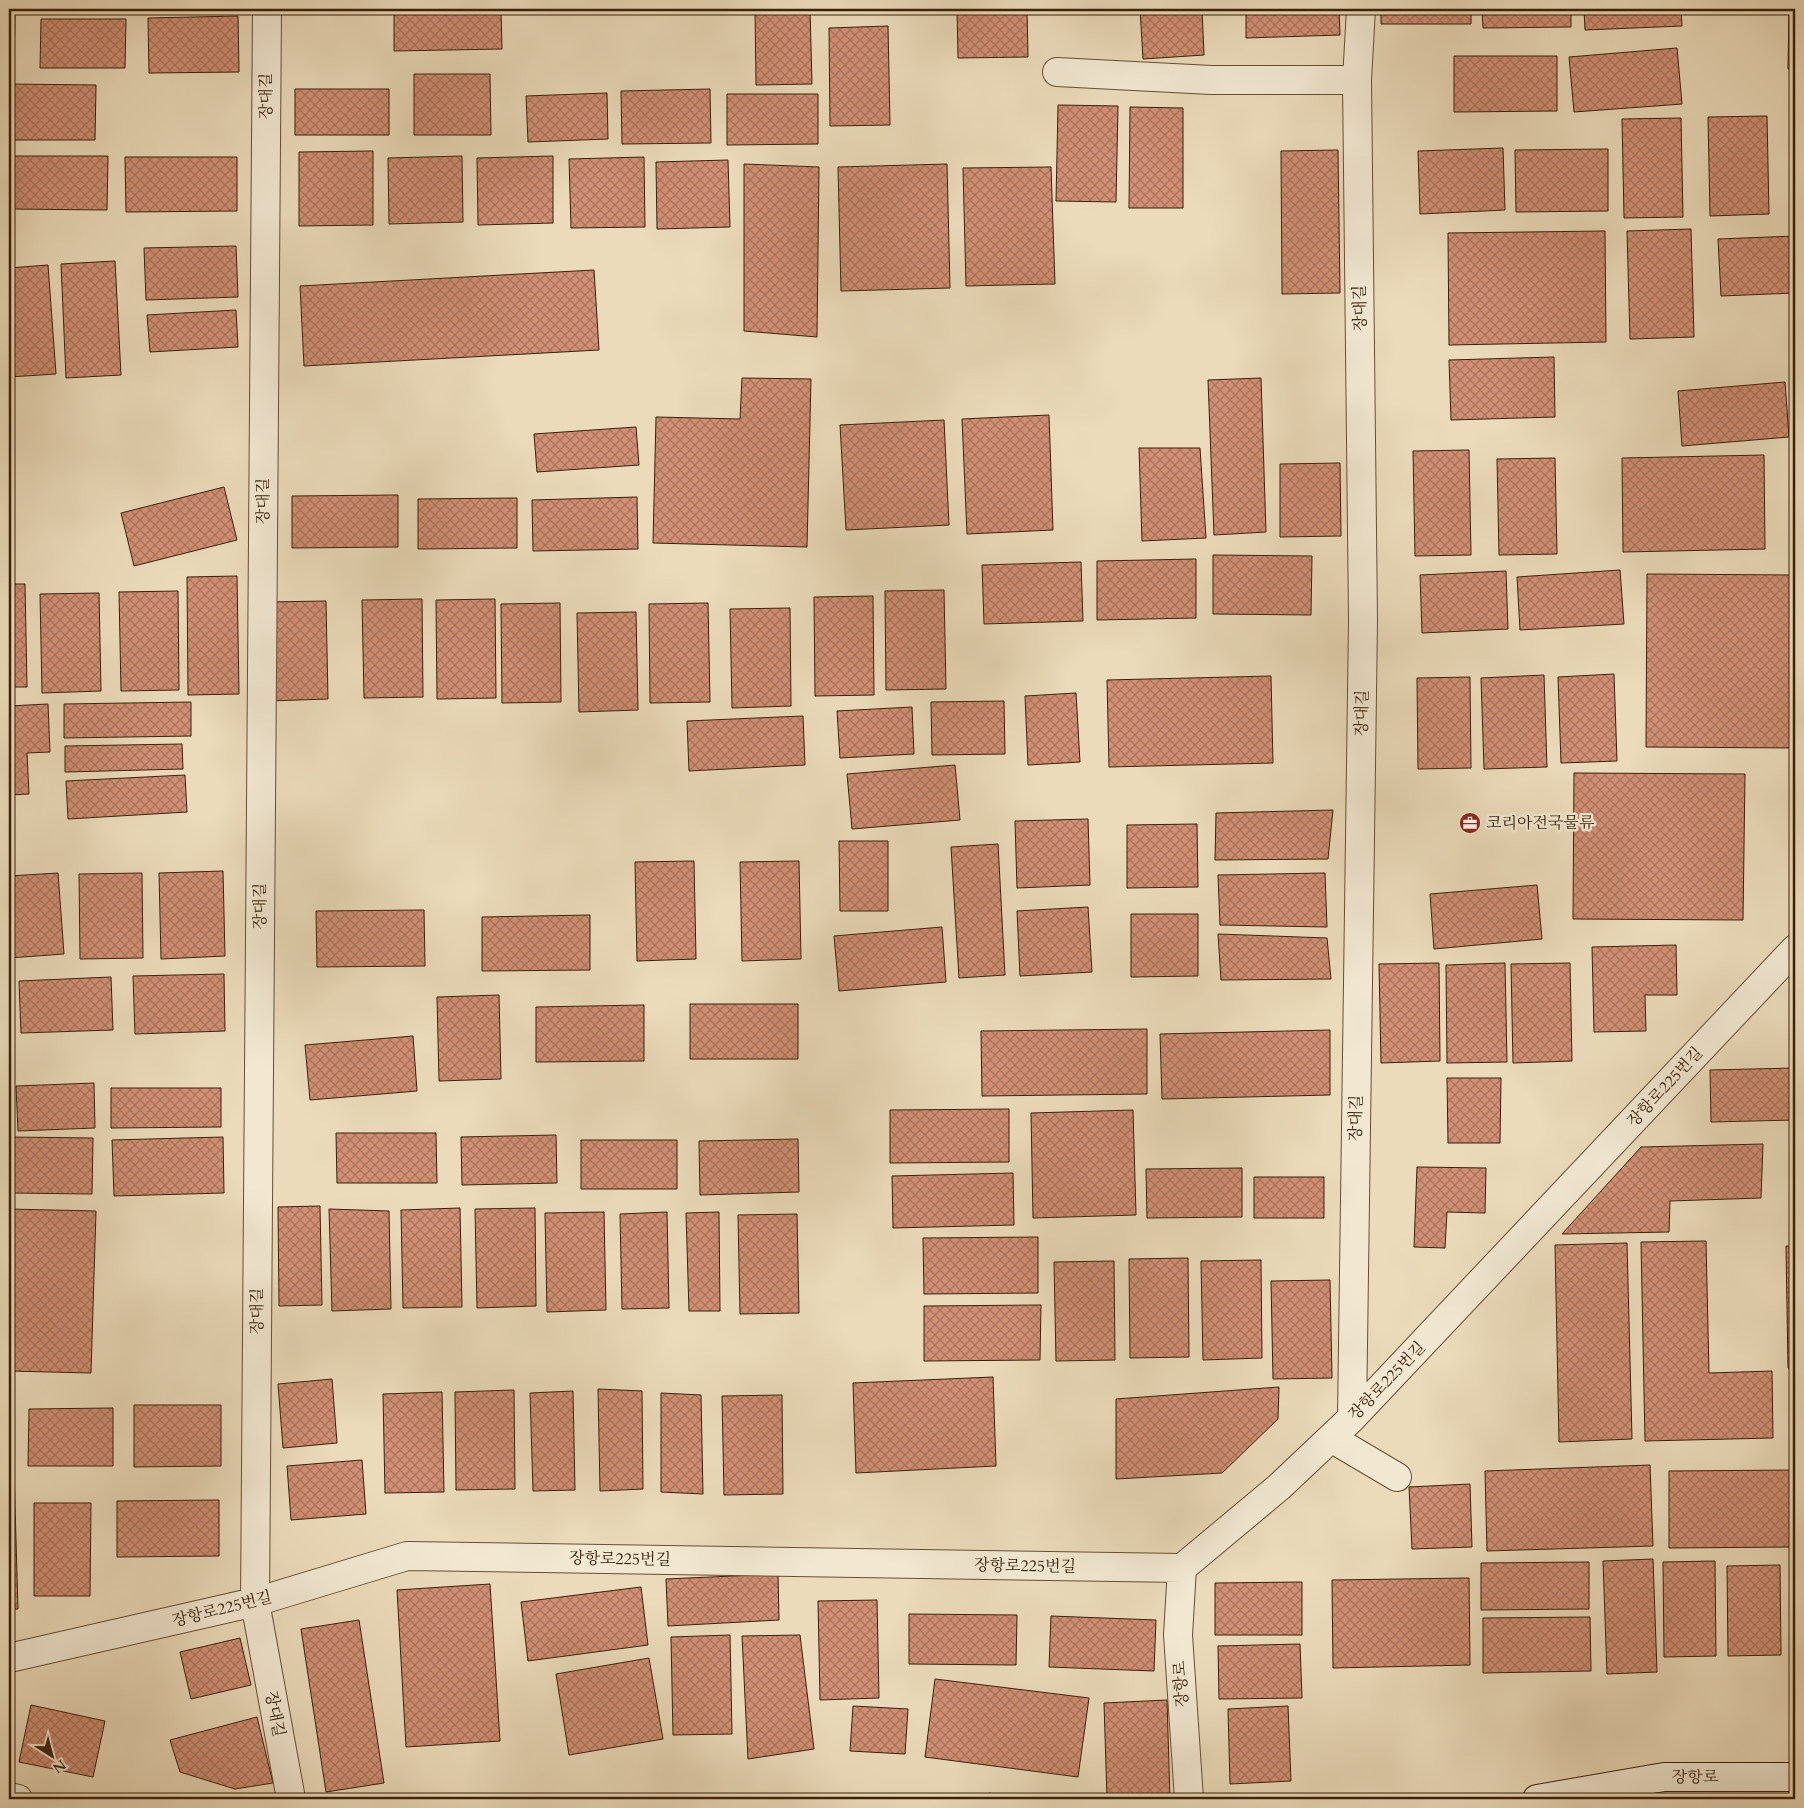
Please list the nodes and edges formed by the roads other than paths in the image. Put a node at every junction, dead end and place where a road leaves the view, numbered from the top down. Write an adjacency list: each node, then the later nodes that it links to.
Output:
1 (267, 9): 10 (street, 장대길)
2 (1361, 9): 4 (street, 장대길)
3 (1056, 72): 4 (street)
4 (1357, 80): 6 (street, 장대길)
5 (1795, 949): 6 (street, 장항로225번길)
6 (1352, 1418): 7 (street, 장항로225번길)
7 (1331, 1438): 8 (street); 9 (street, 장항로225번길)
8 (1397, 1477)
9 (1182, 1568): 10 (street, 장항로225번길); 16 (street, 장항로)
10 (255, 1602): 11 (street, 장항로225번길); 15 (street, 장대길)
11 (9, 1658)
12 (1795, 1777): 17 (street, 장항로)
13 (9, 1797): 14 (street)
14 (18, 1799)
15 (291, 1799)
16 (1189, 1799)
17 (1537, 1799)

